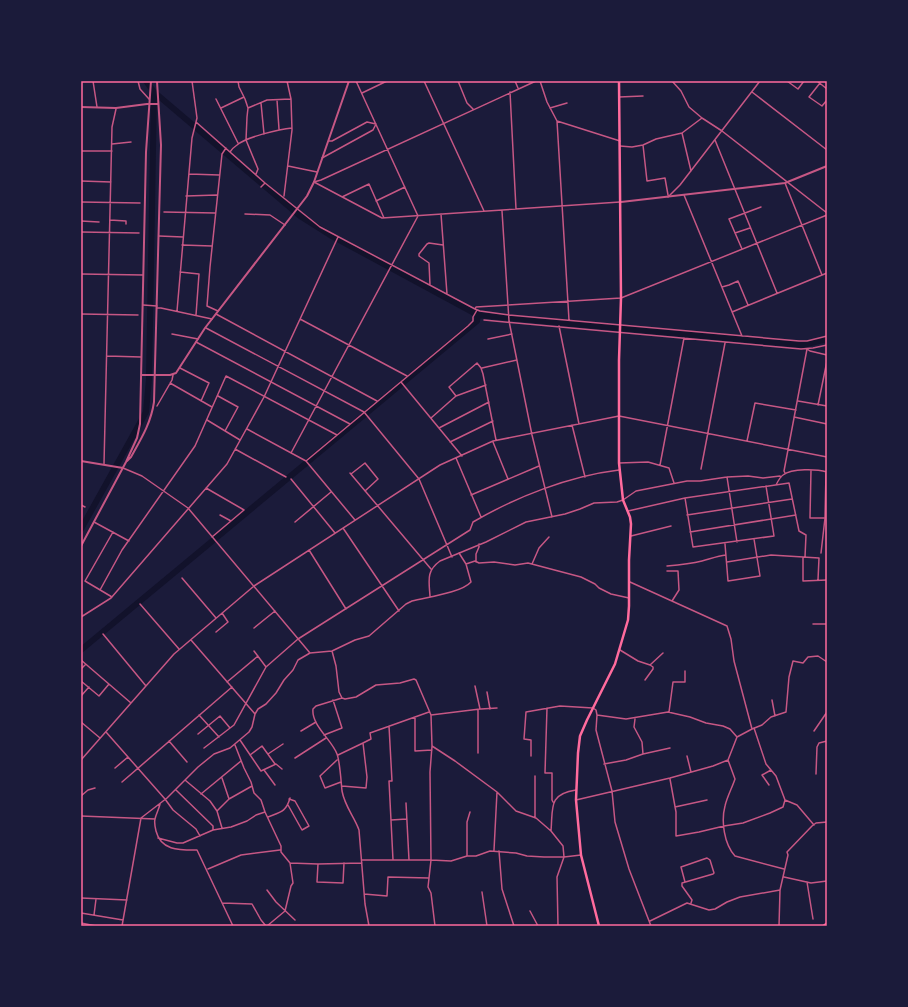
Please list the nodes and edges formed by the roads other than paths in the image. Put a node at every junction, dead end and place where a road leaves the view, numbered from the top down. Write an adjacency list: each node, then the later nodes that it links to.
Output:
1 (94, 81): 42 (street)
2 (138, 81): 32 (street)
3 (151, 81): 32 (street)
4 (157, 81): 37 (street)
5 (192, 81): 50 (street)
6 (238, 81): 30 (street)
7 (287, 81): 34 (street)
8 (349, 81): 60 (street)
9 (356, 81): 28 (street)
10 (387, 81): 28 (street)
11 (424, 81): 51 (street)
12 (463, 81): 22 (street)
13 (515, 81): 24 (street)
14 (536, 81): 24 (street)
15 (540, 81): 46 (street)
16 (619, 81): 31 (main road)
17 (672, 81): 48 (street)
18 (760, 81): 27 (street)
19 (787, 81): 20 (street)
20 (804, 81)
21 (817, 81): 23 (street)
22 (459, 82): 47 (street)
23 (820, 83): 25 (street); 36 (street)
24 (518, 88): 26 (street)
25 (827, 89)
26 (510, 92): 47 (street); 103 (street)
27 (752, 92): 55 (street); 70 (street)
28 (362, 93): 52 (street)
29 (643, 96): 31 (street)
30 (244, 97): 44 (street); 45 (street)
31 (619, 97): 61 (main road)
32 (150, 99): 40 (street)
33 (216, 99): 44 (street)
34 (291, 99): 35 (street); 53 (street)
35 (277, 100): 38 (street); 54 (street)
36 (827, 100)
37 (158, 102): 40 (street); 126 (street)
38 (261, 102): 45 (street); 57 (street)
39 (567, 102): 46 (street)
40 (150, 104): 43 (street); 140 (street)
41 (81, 107): 42 (street)
42 (96, 107): 43 (street)
43 (116, 108): 64 (street)
44 (221, 108): 63 (street)
45 (248, 108): 58 (street)
46 (550, 108): 49 (street)
47 (474, 109): 51 (street)
48 (702, 118): 55 (street); 56 (street)
49 (557, 121): 61 (street); 100 (street)
50 (196, 122): 67 (street); 78 (street)
51 (443, 123): 68 (street); 105 (street)
52 (376, 124): 60 (street); 68 (street); 73 (street)
53 (292, 128): 54 (street); 74 (street)
54 (279, 129): 57 (street)
55 (722, 131): 59 (street); 84 (street)
56 (682, 133): 65 (street); 76 (street)
57 (264, 134): 58 (street)
58 (246, 140): 63 (street); 79 (street)
59 (715, 140): 76 (street); 88 (street)
60 (328, 141): 73 (street)
61 (620, 141): 66 (main road)
62 (131, 142): 64 (street)
63 (238, 143): 72 (street)
64 (112, 144): 71 (street)
65 (643, 145): 66 (street); 94 (street)
66 (620, 146): 98 (main road)
67 (226, 148): 72 (street); 80 (street)
68 (388, 149): 83 (street); 87 (street)
69 (81, 150): 71 (street)
70 (827, 150)
71 (112, 151): 82 (street)
72 (230, 152): 79 (street)
73 (322, 158): 77 (street)
74 (288, 166): 77 (street); 92 (street)
75 (827, 166): 84 (street)
76 (691, 171): 94 (street)
77 (317, 172): 83 (street)
78 (189, 174): 80 (street); 91 (street)
79 (256, 174): 85 (street)
80 (219, 175): 89 (street)
81 (81, 181): 82 (street)
82 (111, 182): 97 (street)
83 (314, 182): 93 (street); 102 (street)
84 (786, 182): 88 (street); 112 (street); 120 (street)
85 (265, 183): 86 (street); 92 (street)
86 (261, 187)
87 (405, 187): 95 (street); 113 (street)
88 (735, 189): 90 (street); 109 (street)
89 (217, 195): 91 (street); 108 (street)
90 (684, 195): 94 (street); 134 (street)
91 (186, 196): 107 (street)
92 (283, 197): 102 (street)
93 (342, 197): 95 (street); 114 (street)
94 (668, 197): 98 (street)
95 (376, 201): 114 (street)
96 (81, 202): 97 (street)
97 (111, 202): 99 (street); 115 (street)
98 (620, 202): 100 (street); 146 (main road)
99 (140, 203)
100 (562, 207): 103 (street); 147 (street)
101 (761, 207): 109 (street)
102 (297, 208): 119 (street); 127 (street)
103 (516, 209): 104 (street)
104 (502, 210): 105 (street); 149 (street)
105 (484, 211): 111 (street)
106 (164, 212): 107 (street)
107 (185, 213): 108 (street); 128 (street)
108 (215, 213): 132 (street)
109 (744, 213): 121 (street); 125 (street)
110 (245, 214): 119 (street)
111 (441, 214): 113 (street); 131 (street)
112 (827, 214): 120 (street)
113 (418, 216): 114 (street); 135 (street)
114 (384, 218)
115 (110, 220): 118 (street); 123 (street)
116 (81, 222): 117 (street)
117 (99, 222)
118 (126, 224)
119 (284, 225): 155 (street)
120 (802, 225): 129 (street); 141 (street)
121 (750, 228): 125 (street); 129 (street)
122 (81, 232): 123 (street)
123 (110, 232): 124 (street); 139 (street)
124 (139, 233)
125 (735, 233): 133 (street)
126 (159, 236): 128 (street); 151 (street)
127 (338, 237): 135 (street); 162 (street)
128 (183, 238): 130 (street)
129 (757, 244): 133 (street); 144 (street)
130 (182, 245): 132 (street); 136 (street)
131 (443, 245): 142 (street); 145 (street)
132 (212, 246): 155 (street)
133 (742, 249): 134 (street)
134 (712, 261): 143 (street); 146 (street)
135 (392, 265): 142 (street); 178 (street)
136 (180, 272): 153 (street); 159 (street)
137 (827, 273): 141 (street)
138 (81, 274): 139 (street)
139 (108, 274): 140 (street); 157 (street)
140 (143, 275): 148 (street)
141 (822, 275): 144 (street)
142 (430, 285): 145 (street)
143 (722, 287): 150 (street); 154 (street)
144 (777, 293): 150 (street)
145 (446, 294): 152 (street)
146 (621, 298): 147 (street); 166 (main road)
147 (568, 301): 149 (street); 164 (street)
148 (142, 305): 151 (street); 184 (street)
149 (508, 305): 152 (street); 160 (street)
150 (748, 305): 154 (street)
151 (157, 307): 153 (street); 191 (street)
152 (476, 310): 160 (street); 193 (street)
153 (176, 311): 159 (street)
154 (732, 312): 172 (street)
155 (217, 313): 161 (street); 181 (street)
156 (81, 314): 157 (street)
157 (107, 314): 158 (street); 183 (street)
158 (138, 315)
159 (196, 315): 161 (street)
160 (509, 315): 164 (street); 165 (street)
161 (212, 318): 168 (street)
162 (300, 320): 178 (street); 181 (street)
163 (484, 320): 165 (street)
164 (569, 320): 166 (street)
165 (510, 321): 167 (street); 171 (street)
166 (621, 325): 169 (main road); 172 (street)
167 (559, 326): 169 (street); 221 (street)
168 (205, 328): 176 (street); 187 (street)
169 (620, 331): 175 (street); 214 (main road)
170 (172, 334): 176 (street)
171 (512, 334): 174 (street); 185 (street)
172 (742, 336): 173 (street)
173 (827, 336)
174 (488, 338)
175 (684, 338): 177 (street); 224 (street)
176 (197, 341): 188 (street); 195 (street)
177 (725, 343): 180 (street); 229 (street)
178 (349, 345): 193 (street); 194 (street)
179 (827, 345): 180 (street)
180 (808, 349): 182 (street); 205 (street)
181 (285, 351): 187 (street); 194 (street)
182 (827, 355)
183 (106, 356): 184 (street); 246 (street)
184 (141, 357): 190 (street)
185 (517, 360): 189 (street); 228 (street)
186 (827, 361): 207 (street)
187 (278, 367): 195 (street); 199 (street)
188 (180, 368): 192 (street); 203 (street)
189 (481, 368): 198 (street); 201 (street)
190 (142, 375): 191 (street); 244 (street)
191 (153, 375): 192 (street); 244 (street)
192 (173, 375): 197 (street)
193 (407, 376): 196 (street)
194 (332, 377): 199 (street); 204 (street)
195 (271, 382): 202 (street); 209 (street)
196 (400, 382): 204 (street); 216 (street)
197 (170, 383): 203 (street); 208 (street)
198 (486, 385): 201 (street); 206 (street)
199 (324, 391): 209 (street); 213 (street)
200 (218, 395): 202 (street); 211 (street); 227 (street)
201 (456, 396): 216 (street)
202 (264, 397): 218 (street); 225 (street)
203 (201, 401): 211 (street)
204 (377, 401): 213 (street)
205 (798, 401): 207 (street); 212 (street)
206 (489, 402): 219 (street); 226 (street)
207 (818, 405): 210 (street)
208 (157, 406)
209 (316, 406): 218 (street); 220 (street)
210 (827, 406)
211 (213, 407): 217 (street)
212 (796, 410): 215 (street); 234 (street)
213 (364, 412): 220 (street); 260 (street)
214 (619, 416): 221 (street); 224 (street); 245 (main road)
215 (794, 417): 222 (street); 237 (street)
216 (430, 418): 226 (street)
217 (207, 420): 227 (street); 267 (street)
218 (309, 420): 230 (street); 238 (street)
219 (493, 421): 232 (street); 235 (street)
220 (350, 424): 230 (street)
221 (579, 424): 223 (street)
222 (827, 424)
223 (572, 425): 228 (street); 256 (street)
224 (668, 426): 229 (street); 247 (street)
225 (246, 428): 231 (street); 238 (street)
226 (439, 428): 235 (street)
227 (225, 431): 231 (street)
228 (531, 433): 232 (street); 248 (street)
229 (708, 434): 234 (street); 250 (street)
230 (337, 435): 243 (street)
231 (240, 440): 236 (street)
232 (496, 440): 233 (street)
233 (493, 441): 239 (street); 261 (street)
234 (747, 441): 237 (street)
235 (450, 442): 239 (street)
236 (235, 449): 255 (street); 265 (street)
237 (788, 449): 240 (street); 254 (street)
238 (291, 453): 243 (street)
239 (462, 456): 241 (street)
240 (827, 457)
241 (456, 458): 260 (street); 271 (street)
242 (81, 460): 246 (street)
243 (306, 461): 269 (street)
244 (126, 462): 249 (street)
245 (619, 463): 247 (street); 251 (main road)
246 (104, 464): 249 (street)
247 (660, 465): 262 (street)
248 (539, 466): 261 (street); 266 (street)
249 (123, 468): 267 (street); 292 (street)
250 (701, 469)
251 (619, 470): 256 (street); 274 (main road)
252 (811, 470): 253 (street); 254 (street); 288 (street)
253 (827, 472): 288 (street)
254 (785, 473): 258 (street)
255 (286, 477)
256 (585, 477): 266 (street)
257 (727, 477): 258 (street); 262 (street); 270 (street)
258 (781, 477): 263 (street)
259 (291, 479): 279 (street)
260 (419, 479): 277 (street); 308 (street)
261 (508, 479): 271 (street)
262 (674, 483): 274 (street)
263 (776, 485): 264 (street); 273 (street)
264 (766, 486): 270 (street); 275 (street)
265 (206, 488): 280 (street); 291 (street)
266 (544, 489): 286 (street); 287 (street)
267 (164, 491): 280 (street); 304 (street)
268 (365, 491): 268 (street); 277 (street)
269 (332, 492): 279 (street); 290 (street)
270 (729, 492): 272 (street); 281 (street)
271 (471, 495): 286 (street)
272 (685, 498): 282 (street); 284 (street)
273 (792, 499): 275 (street); 285 (street)
274 (623, 500): 282 (main road); 287 (street)
275 (769, 503): 281 (street); 289 (street)
276 (81, 505): 278 (street)
277 (377, 506): 290 (street); 317 (street)
278 (85, 507)
279 (314, 507): 293 (street); 299 (street)
280 (188, 508): 301 (street); 333 (street)
281 (731, 509): 284 (street); 294 (street)
282 (628, 511): 300 (main road)
283 (220, 515): 291 (street)
284 (687, 515): 298 (street)
285 (796, 515): 289 (street); 315 (street)
286 (481, 517): 308 (street)
287 (552, 517): 306 (street)
288 (825, 518): 312 (street)
289 (771, 519): 294 (street); 303 (street)
290 (355, 520): 296 (street)
291 (231, 521): 301 (street)
292 (94, 522): 297 (street); 309 (street)
293 (295, 522)
294 (734, 525): 298 (street); 305 (street)
295 (671, 526): 300 (street)
296 (343, 528): 299 (street); 330 (street)
297 (113, 532): 304 (street); 331 (street)
298 (690, 532): 307 (street)
299 (335, 533): 310 (street)
300 (631, 536): 328 (main road)
301 (212, 537): 329 (street)
302 (549, 537): 321 (street)
303 (754, 539): 305 (street); 316 (street)
304 (129, 541): 331 (street)
305 (737, 542): 307 (street)
306 (479, 544): 311 (street); 318 (street)
307 (725, 544): 313 (street)
308 (447, 545): 314 (street); 317 (street)
309 (81, 546)
310 (309, 550): 329 (street); 337 (street)
311 (459, 553): 314 (street); 320 (street)
312 (821, 553)
313 (726, 555): 319 (street); 322 (street)
314 (452, 557): 323 (street)
315 (804, 557): 316 (street); 326 (street); 326 (street)
316 (757, 558): 319 (street); 319 (street)
317 (424, 560): 323 (street); 330 (street)
318 (476, 562): 320 (street); 321 (street)
319 (727, 562)
320 (466, 564): 332 (street)
321 (532, 564): 334 (street)
322 (667, 566)
323 (431, 568): 332 (street)
324 (667, 571): 335 (street)
325 (182, 578): 342 (street)
326 (818, 580): 327 (street)
327 (827, 580)
328 (629, 582): 334 (main road); 335 (street)
329 (254, 586): 338 (street); 340 (street)
330 (381, 587): 337 (street); 339 (street)
331 (100, 590): 333 (street)
332 (430, 596): 339 (street)
333 (112, 597): 341 (street)
334 (629, 598): 352 (main road)
335 (672, 601): 399 (street)
336 (140, 604): 350 (street)
337 (346, 609): 349 (street)
338 (275, 611): 345 (street); 349 (street)
339 (399, 611): 353 (street)
340 (222, 613): 342 (street); 346 (street)
341 (81, 617)
342 (216, 618): 348 (street)
343 (813, 624): 344 (street)
344 (827, 624)
345 (254, 628)
346 (216, 632)
347 (103, 634): 368 (street)
348 (191, 639): 350 (street); 366 (street)
349 (298, 639): 354 (street); 361 (street)
350 (179, 649): 368 (street)
351 (254, 650): 356 (street)
352 (620, 650): 360 (street); 382 (main road)
353 (332, 652): 354 (street); 374 (street)
354 (310, 653): 387 (street)
355 (663, 653): 360 (street)
356 (258, 656): 361 (street); 366 (street)
357 (81, 660): 359 (street)
358 (827, 662): 391 (street)
359 (85, 664): 362 (street); 367 (street)
360 (650, 665): 364 (street)
361 (266, 667): 378 (street)
362 (81, 669)
363 (685, 670): 385 (street)
364 (645, 680)
365 (81, 681): 370 (street)
366 (227, 682): 371 (street)
367 (109, 684): 370 (street); 377 (street)
368 (146, 686): 377 (street)
369 (475, 686): 383 (street)
370 (89, 687): 373 (street)
371 (232, 687): 378 (street); 389 (street)
372 (486, 692): 379 (street)
373 (81, 696)
374 (342, 698): 375 (street); 384 (street)
375 (333, 700): 395 (street); 404 (street)
376 (772, 700): 391 (street)
377 (131, 703): 402 (street)
378 (246, 705): 387 (street); 398 (street)
379 (490, 708): 380 (street); 383 (street)
380 (497, 708)
381 (547, 708): 382 (street); 424 (street); 464 (street)
382 (593, 708): 388 (street); 454 (main road)
383 (479, 709): 390 (street); 420 (street)
384 (429, 712): 390 (street); 392 (street)
385 (670, 712): 393 (street); 406 (street)
386 (827, 712): 401 (street)
387 (254, 714): 409 (street)
388 (596, 714): 393 (street); 434 (street)
389 (199, 715): 396 (street); 410 (street)
390 (431, 716): 415 (street)
391 (775, 716): 399 (street)
392 (415, 717): 397 (street); 418 (street)
393 (635, 719): 421 (street)
394 (81, 722): 407 (street)
395 (316, 722): 400 (street); 404 (street)
396 (209, 725): 398 (street); 403 (street); 405 (street)
397 (389, 726): 412 (street); 478 (street)
398 (230, 728): 405 (street)
399 (753, 728): 406 (street); 439 (street)
400 (301, 731)
401 (814, 731)
402 (106, 732): 407 (street); 426 (street)
403 (198, 734)
404 (324, 735): 408 (street)
405 (220, 737): 416 (street)
406 (738, 737): 430 (street)
407 (100, 738): 428 (street)
408 (326, 738): 423 (street); 427 (street)
409 (240, 740): 414 (street); 422 (street)
410 (169, 741): 431 (street); 436 (street)
411 (827, 741): 441 (street)
412 (363, 743): 423 (street); 450 (street)
413 (283, 744): 419 (street)
414 (235, 745): 432 (street); 445 (street)
415 (432, 746): 418 (street); 455 (street)
416 (204, 748)
417 (670, 748): 421 (street)
418 (432, 750): 495 (street)
419 (268, 754): 422 (street); 433 (street)
420 (478, 754)
421 (643, 754): 434 (street)
422 (250, 755): 437 (street)
423 (338, 755): 429 (street)
424 (531, 756)
425 (687, 756): 440 (street)
426 (128, 757): 435 (street); 436 (street)
427 (295, 758)
428 (81, 760)
429 (338, 760): 447 (street); 447 (street)
430 (728, 760): 440 (street); 481 (street)
431 (187, 762)
432 (241, 762): 443 (street); 449 (street)
433 (275, 764): 437 (street); 438 (street)
434 (604, 764): 456 (street)
435 (115, 768)
436 (138, 768): 446 (street); 459 (street)
437 (264, 770): 448 (street)
438 (282, 770)
439 (771, 770): 451 (street); 463 (street)
440 (692, 772): 444 (street)
441 (816, 774)
442 (535, 776): 475 (street)
443 (221, 778): 457 (street); 460 (street)
444 (670, 778): 456 (street); 468 (street)
445 (185, 780): 453 (street); 457 (street)
446 (122, 782)
447 (341, 782): 450 (street)
448 (275, 784)
449 (252, 786): 460 (street); 470 (street)
450 (342, 786): 496 (street)
451 (769, 786)
452 (95, 788): 458 (street)
453 (175, 790): 459 (street); 483 (street)
454 (576, 790): 461 (main road); 464 (street)
455 (497, 792): 475 (street); 488 (street)
456 (612, 792): 461 (street); 523 (street)
457 (201, 794): 469 (street)
458 (81, 796)
459 (165, 799): 465 (street); 485 (street)
460 (229, 799): 469 (street)
461 (576, 800): 490 (main road)
462 (707, 800): 468 (street)
463 (785, 800): 480 (street); 481 (street)
464 (554, 802): 484 (street)
465 (160, 803): 474 (street); 476 (street)
466 (406, 803): 477 (street)
467 (288, 805): 467 (street); 473 (street)
468 (675, 807): 481 (street)
469 (217, 811): 482 (street)
470 (265, 812): 473 (street); 482 (street)
471 (470, 812): 491 (street)
472 (81, 816): 474 (street)
473 (268, 817): 487 (street)
474 (141, 818): 476 (street); 513 (street)
475 (535, 818): 484 (street)
476 (155, 819): 486 (street)
477 (407, 819): 478 (street); 494 (street)
478 (391, 820): 493 (street)
479 (827, 822): 480 (street)
480 (814, 825): 501 (street)
481 (724, 826): 501 (street)
482 (223, 829): 483 (street)
483 (213, 830): 485 (street)
484 (551, 831): 492 (street)
485 (200, 836): 486 (street)
486 (158, 837): 500 (street)
487 (280, 850): 497 (street); 500 (street)
488 (494, 851): 489 (street); 491 (street)
489 (498, 851): 492 (street); 533 (street)
490 (581, 855): 492 (street); 536 (main road)
491 (467, 856): 495 (street)
492 (564, 857): 535 (street)
493 (392, 860): 494 (street); 496 (street)
494 (409, 860): 495 (street)
495 (431, 860): 503 (street)
496 (362, 861): 498 (street); 510 (street)
497 (290, 863): 499 (street); 516 (street)
498 (344, 863): 499 (street); 499 (street)
499 (318, 864)
500 (207, 869): 514 (street)
501 (784, 869): 502 (street)
502 (783, 877): 506 (street); 508 (street)
503 (429, 878): 510 (street); 531 (street)
504 (827, 881): 506 (street)
505 (685, 882): 505 (street); 515 (street)
506 (807, 882): 520 (street)
507 (267, 890): 516 (street)
508 (780, 890): 515 (street); 538 (street)
509 (482, 892): 532 (street)
510 (364, 894): 530 (street)
511 (81, 898): 512 (street)
512 (96, 899): 513 (street); 519 (street)
513 (127, 900): 521 (street)
514 (222, 903): 528 (street); 529 (street)
515 (691, 903): 523 (street)
516 (286, 910): 522 (street); 529 (street)
517 (530, 911): 534 (street)
518 (81, 913): 519 (street)
519 (94, 915): 521 (street)
520 (813, 919)
521 (123, 920): 527 (street)
522 (295, 920)
523 (650, 921): 537 (street)
524 (81, 923): 526 (street)
525 (827, 923): 539 (main road)
526 (96, 926)
527 (122, 926)
528 (233, 926)
529 (267, 926)
530 (369, 926)
531 (436, 926)
532 (487, 926)
533 (514, 926)
534 (538, 926)
535 (558, 926)
536 (599, 926)
537 (651, 926)
538 (779, 926)
539 (823, 926)

